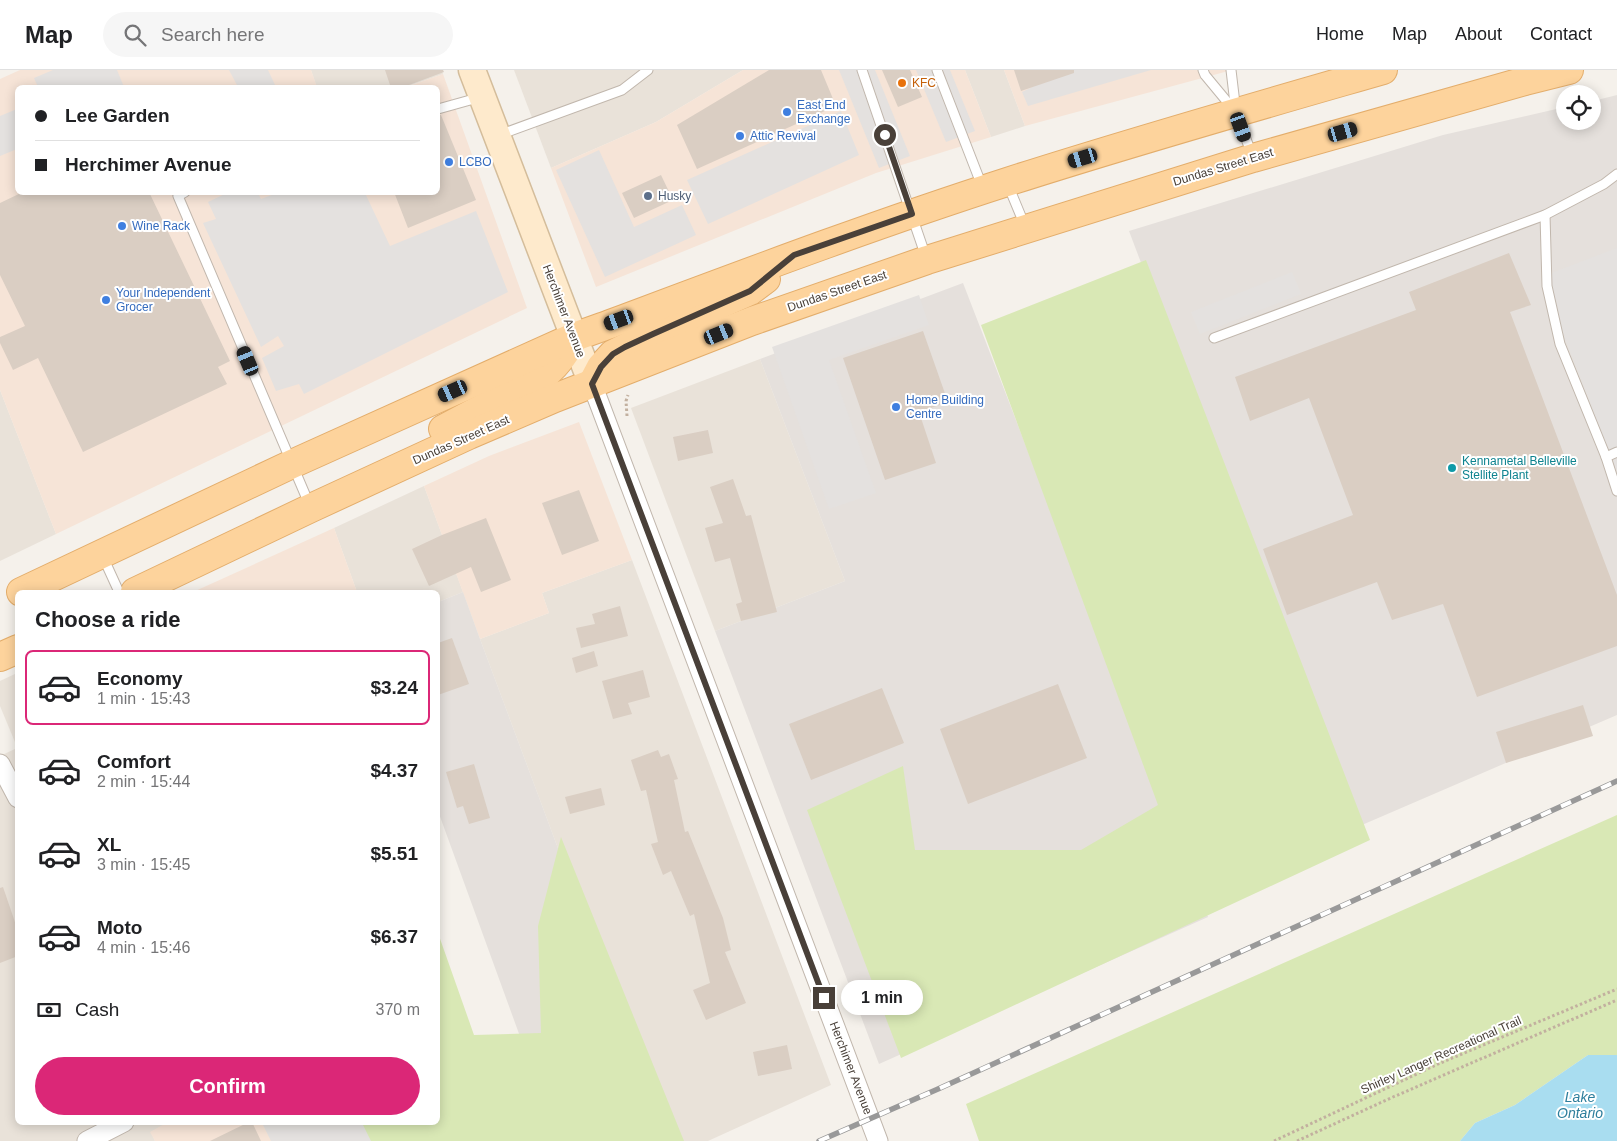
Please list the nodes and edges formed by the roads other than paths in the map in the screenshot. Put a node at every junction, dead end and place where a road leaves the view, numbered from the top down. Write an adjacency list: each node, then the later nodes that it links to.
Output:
1 (472, 70): 10 (street, Herchimer Avenue)
2 (648, 70): 13 (lane)
3 (862, 70): 18 (lane)
4 (937, 70): 16 (lane)
5 (1203, 70): 12 (lane)
6 (1231, 70): 12 (lane)
7 (1384, 70): 12 (main road)
8 (1569, 70): 9 (main road, Dundas Street East)
9 (1523, 76): 14 (main road, Dundas Street East)
10 (482, 96): 11 (lane); 13 (street, Herchimer Avenue)
11 (440, 108)
12 (1236, 112): 14 (lane); 16 (main road)
13 (497, 136): 23 (street, Herchimer Avenue)
14 (1253, 158): 20 (main road, Dundas Street East)
15 (1617, 174): 19 (lane)
16 (995, 186): 18 (main road); 20 (lane)
17 (180, 195): 28 (lane)
18 (912, 214): 21 (main road); 22 (lane)
19 (1545, 215): 24 (lane); 27 (lane)
20 (1026, 229): 22 (main road, Dundas Street East)
21 (794, 255): 23 (main road); 25 (main road)
22 (927, 260): 25 (main road, Dundas Street East)
23 (574, 337): 25 (street, Herchimer Avenue); 28 (main road); 29 (main road)
24 (1214, 338)
25 (592, 384): 29 (main road, Dundas Street East); 44 (street, Herchimer Avenue)
26 (1617, 452): 27 (lane)
27 (1606, 457): 30 (lane)
28 (292, 464): 31 (lane); 32 (main road)
29 (404, 465): 31 (main road, Dundas Street East)
30 (1617, 492)
31 (311, 508): 35 (main road, Dundas Street East)
32 (101, 554): 33 (main road); 34 (lane)
33 (25, 590)
34 (118, 590)
35 (139, 590)
36 (15, 595): 37 (main road)
37 (0, 602)
38 (15, 650): 39 (main road)
39 (0, 657)
40 (0, 764): 41 (street)
41 (15, 792)
42 (118, 1125): 43 (street)
43 (87, 1141)
44 (878, 1141)

